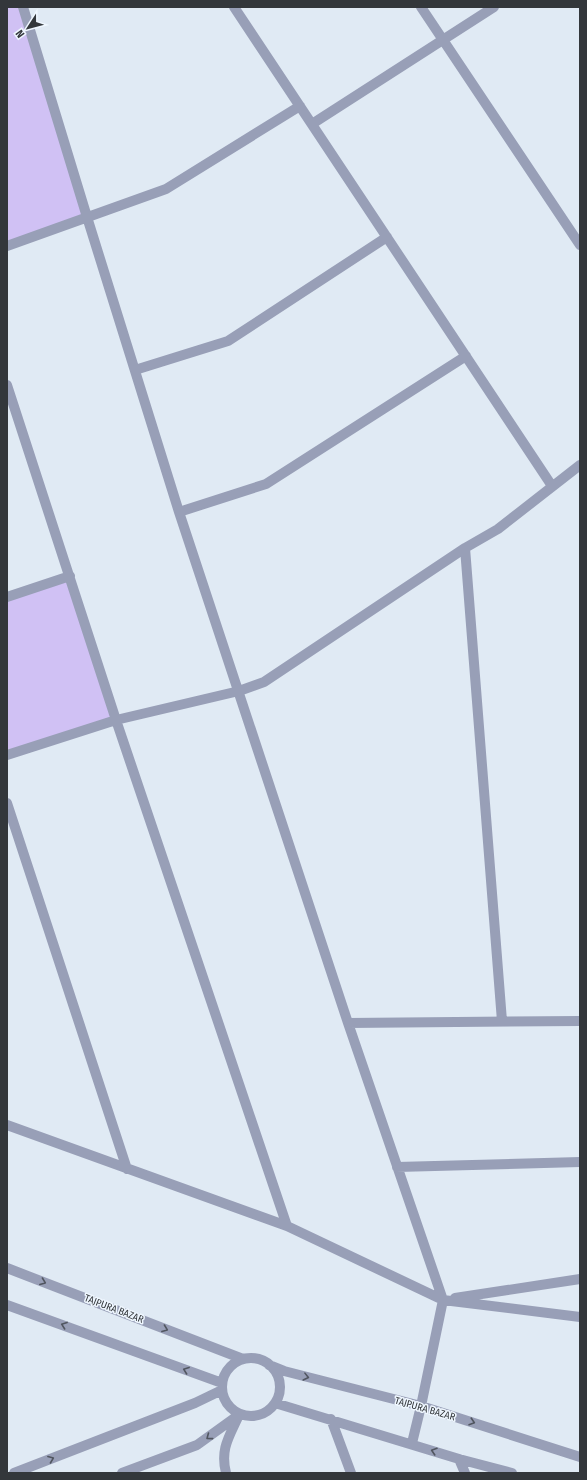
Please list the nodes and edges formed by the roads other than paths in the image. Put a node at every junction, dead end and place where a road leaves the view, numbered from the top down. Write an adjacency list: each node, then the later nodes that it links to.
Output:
1 (23, 7): 8 (street)
2 (234, 7): 6 (street)
3 (421, 7): 5 (street)
4 (494, 7): 5 (street)
5 (443, 40): 7 (street); 10 (street)
6 (300, 106): 7 (street); 8 (street)
7 (312, 124): 9 (street)
8 (87, 217): 11 (street); 13 (street)
9 (387, 237): 12 (street); 13 (street)
10 (580, 245)
11 (7, 246)
12 (466, 356): 16 (street); 17 (street)
13 (134, 370): 17 (street)
14 (7, 385): 19 (street)
15 (580, 465): 16 (street)
16 (552, 486): 18 (street)
17 (179, 512): 21 (street)
18 (465, 548): 21 (street); 25 (street)
19 (70, 576): 20 (street); 22 (street)
20 (7, 597)
21 (239, 691): 22 (street); 27 (street)
22 (116, 720): 23 (street); 32 (street)
23 (7, 755)
24 (7, 803): 31 (street)
25 (502, 1021): 26 (street); 27 (street)
26 (580, 1021)
27 (348, 1023): 30 (street)
28 (7, 1125): 31 (street)
29 (580, 1162): 30 (street)
30 (397, 1167): 35 (street)
31 (127, 1169): 32 (street)
32 (287, 1226): 35 (street)
33 (7, 1268): 38 (street, TAJPURA BAZAR, one-way to 38)
34 (580, 1279): 35 (street)
35 (443, 1300): 37 (street); 42 (street)
36 (7, 1305): 40 (street, one-way to 36)
37 (580, 1317)
38 (243, 1359): 39 (street, TAJPURA BAZAR); 40 (street)
39 (269, 1365): 41 (street); 42 (street, TAJPURA BAZAR, one-way to 42)
40 (222, 1386): 43 (street); 48 (street, one-way to 40)
41 (275, 1403): 43 (street); 44 (street)
42 (421, 1406): 45 (street); 46 (street, TAJPURA BAZAR, one-way to 46)
43 (240, 1414): 49 (street, one-way to 49); 50 (street)
44 (331, 1419): 45 (street); 51 (street)
45 (412, 1443): 47 (street, one-way to 45)
46 (580, 1457)
47 (459, 1459): 52 (street); 53 (street)
48 (14, 1473)
49 (122, 1473)
50 (226, 1473)
51 (350, 1473)
52 (465, 1473)
53 (512, 1473)

